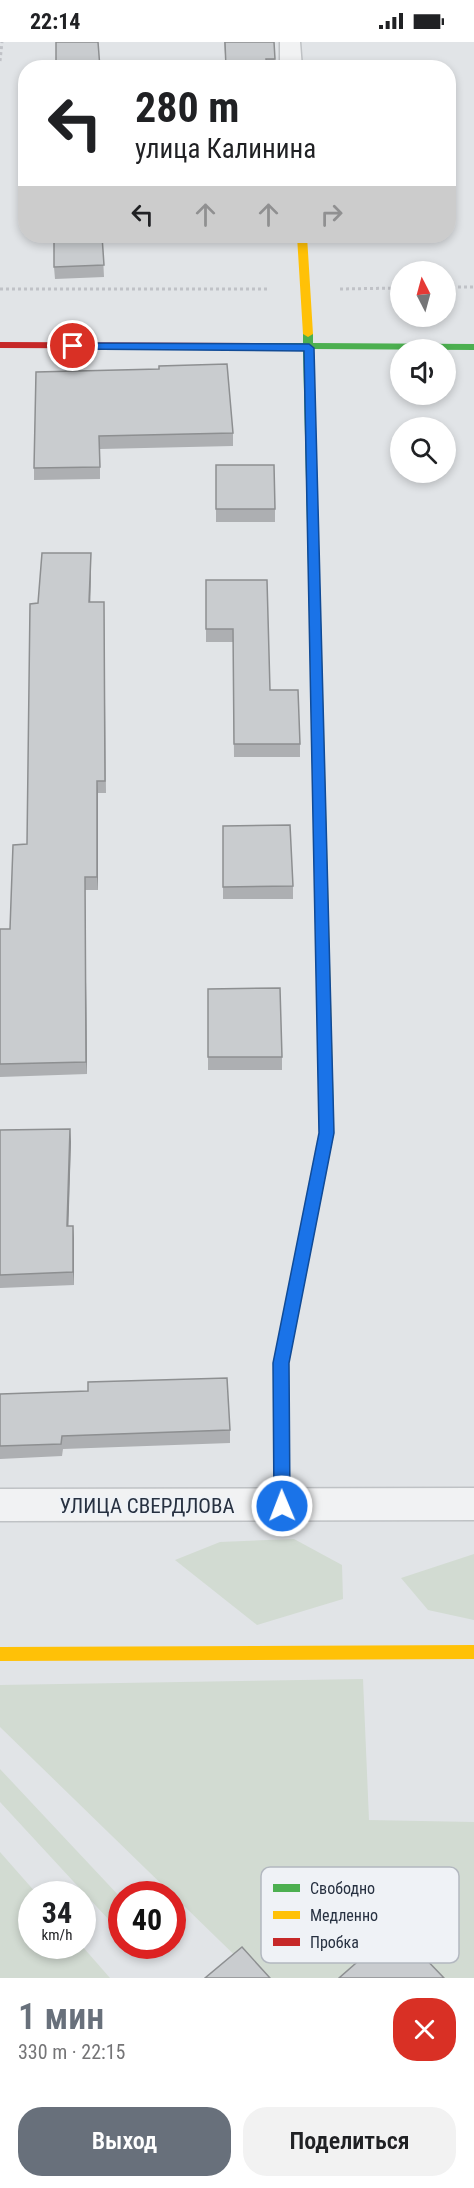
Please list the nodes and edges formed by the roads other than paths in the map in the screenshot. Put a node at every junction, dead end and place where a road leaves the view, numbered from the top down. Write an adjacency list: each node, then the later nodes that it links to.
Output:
1 (290, 42): 2 (street)
2 (291, 60)
3 (302, 243): 6 (street)
4 (0, 345): 6 (street)
5 (474, 347): 6 (street)
6 (309, 348): 9 (street)
7 (474, 1504): 9 (street, УЛИЦА СВЕРДЛОВА)
8 (0, 1505): 9 (street, УЛИЦА СВЕРДЛОВА)
9 (282, 1506)
10 (474, 1652): 11 (street)
11 (0, 1654)

